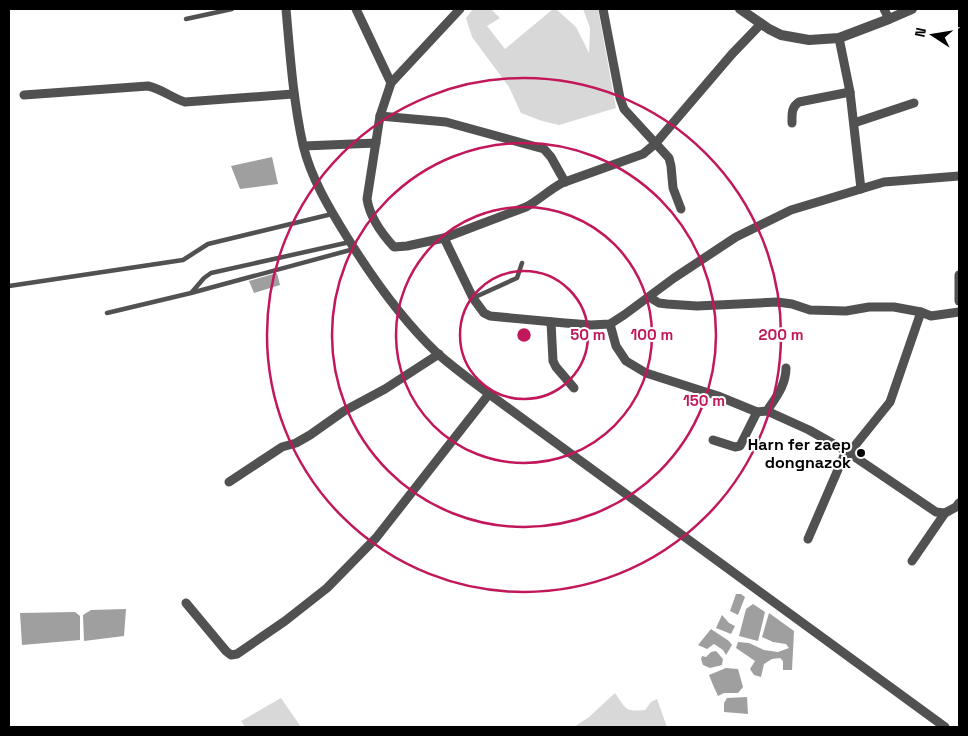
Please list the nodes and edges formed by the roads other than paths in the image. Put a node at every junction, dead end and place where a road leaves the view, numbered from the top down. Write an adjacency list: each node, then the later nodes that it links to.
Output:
1 (232, 9): 9 (lane)
2 (286, 9): 15 (street)
3 (356, 9): 13 (street)
4 (603, 9): 22 (street)
5 (740, 9): 11 (street)
6 (884, 9): 10 (street)
7 (912, 9): 10 (street)
8 (456, 10): 13 (street)
9 (186, 19)
10 (889, 19): 12 (street)
11 (761, 24): 12 (street); 22 (street)
12 (839, 38): 14 (street)
13 (391, 83): 18 (street)
14 (850, 92): 19 (street); 20 (street)
15 (293, 94): 16 (street); 23 (street)
16 (24, 95)
17 (914, 103): 20 (street)
18 (380, 116): 21 (street); 25 (street)
19 (792, 123)
20 (854, 123): 26 (street)
21 (376, 143): 23 (street); 29 (street)
22 (655, 144): 25 (street); 27 (street)
23 (304, 146): 28 (street)
24 (959, 176): 26 (street)
25 (565, 182): 29 (street)
26 (861, 189): 35 (street)
27 (682, 209)
28 (332, 214): 30 (street); 33 (lane)
29 (444, 238): 36 (street)
30 (352, 245): 34 (lane); 34 (lane); 43 (street)
31 (522, 263): 36 (lane)
32 (959, 276): 37 (street)
33 (9, 286)
34 (191, 293): 40 (lane)
35 (649, 297): 38 (street); 42 (street)
36 (474, 298): 41 (street)
37 (959, 301)
38 (921, 312): 39 (street); 50 (street)
39 (959, 312)
40 (107, 314)
41 (551, 322): 42 (street); 45 (street)
42 (610, 324): 48 (street)
43 (439, 354): 46 (street); 51 (street)
44 (786, 368): 47 (street)
45 (574, 388)
46 (489, 394): 56 (street); 57 (street)
47 (767, 411): 48 (street); 50 (street)
48 (757, 412): 49 (street)
49 (713, 440)
50 (847, 452): 53 (street); 54 (street)
51 (230, 482)
52 (958, 506): 53 (street)
53 (945, 513): 55 (street)
54 (808, 538)
55 (912, 560)
56 (186, 603)
57 (944, 727)

